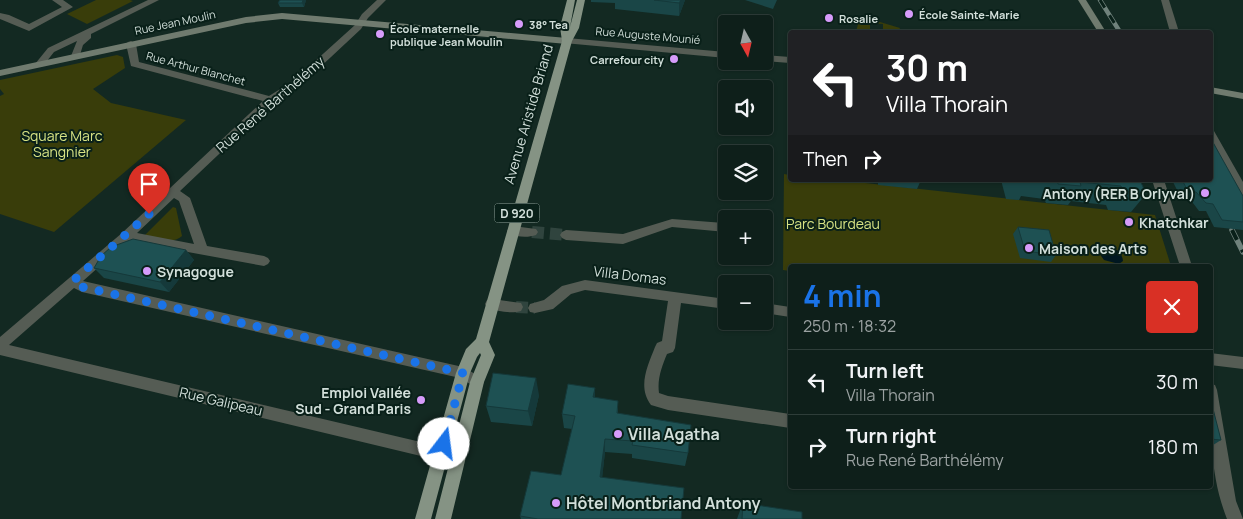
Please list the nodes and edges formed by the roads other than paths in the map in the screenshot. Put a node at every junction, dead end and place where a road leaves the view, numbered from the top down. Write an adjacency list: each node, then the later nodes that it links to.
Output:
1 (56, 0): 8 (street)
2 (156, 0): 10 (street)
3 (382, 0): 9 (street, Rue René Barthélémy)
4 (571, 0): 13 (main road, D 920)
5 (581, 0): 13 (main road, D 920)
6 (1082, 0): 11 (main road)
7 (1165, 0): 12 (street)
8 (0, 16)
9 (361, 22): 13 (main road, Rue Jean Moulin); 14 (main road, Rue Jean Moulin); 24 (street, Rue René Barthélémy)
10 (96, 30): 16 (street); 19 (street)
11 (1101, 30)
12 (1174, 30)
13 (567, 41): 15 (street, Rue Auguste Mounié); 31 (main road, Avenue Aristide Briand / D 920)
14 (131, 44): 16 (main road, Rue Jean Moulin); 24 (street, Rue Arthur Blanchet)
15 (718, 53)
16 (76, 56): 19 (main road, Rue Jean Moulin)
17 (773, 59): 18 (street)
18 (788, 60)
19 (40, 64): 20 (main road, Rue Jean Moulin)
20 (0, 72)
21 (1213, 91): 22 (main road)
22 (1243, 96)
23 (1213, 98): 25 (main road)
24 (270, 100): 28 (street, Rue René Barthélémy)
25 (1243, 101)
26 (1213, 138): 29 (street)
27 (1159, 182): 37 (street)
28 (172, 192): 34 (street, Rue René Barthélémy); 35 (street)
29 (1243, 192)
30 (718, 227): 33 (street)
31 (513, 231): 32 (street); 41 (main road, Avenue Aristide Briand / D 920)
32 (532, 232)
33 (566, 235)
34 (126, 236): 35 (street); 38 (street, Rue René Barthélémy)
35 (202, 249): 36 (street)
36 (264, 261)
37 (1185, 264)
38 (73, 281): 47 (street, Rue René Barthélémy); 51 (street)
39 (675, 297): 40 (street, Villa Domas); 43 (street, Villa Domas); 54 (street)
40 (718, 303)
41 (492, 304): 42 (street); 46 (main road, Avenue Aristide Briand / D 920)
42 (516, 306)
43 (535, 308)
44 (773, 309): 45 (street)
45 (788, 312)
46 (482, 342): 51 (main road, Avenue Aristide Briand / D 920); 52 (main road, Avenue Aristide Briand / D 920)
47 (0, 345)
48 (0, 349): 55 (street, Rue Galipeau)
49 (1213, 359): 50 (street)
50 (1243, 363)
51 (463, 373): 52 (street); 55 (main road, Avenue Aristide Briand / D 920)
52 (477, 382): 57 (main road, Avenue Aristide Briand / D 920)
53 (1213, 408): 58 (street)
54 (788, 421)
55 (441, 456): 56 (main road, Avenue Aristide Briand / D 920)
56 (423, 519)
57 (443, 519)
58 (1235, 519)

